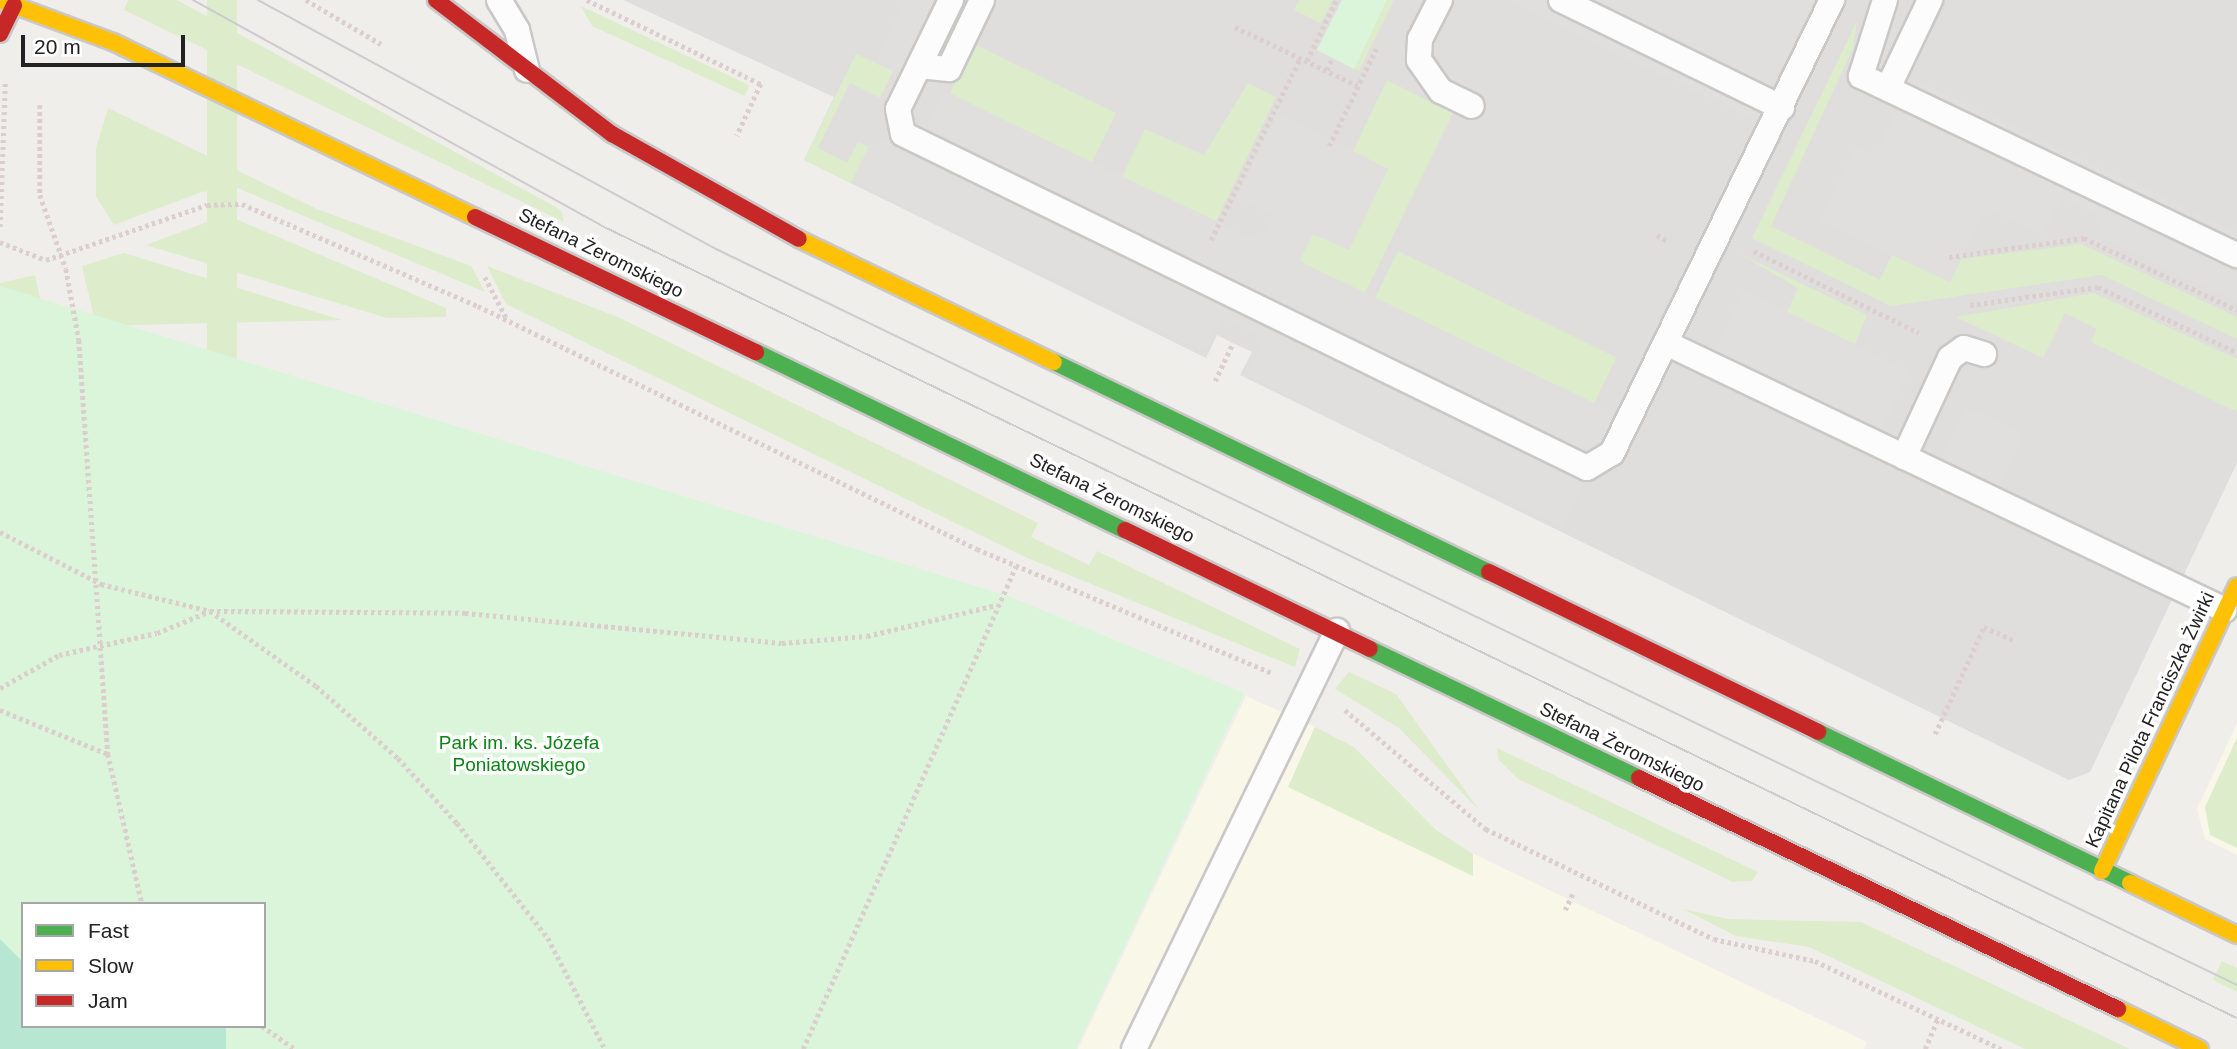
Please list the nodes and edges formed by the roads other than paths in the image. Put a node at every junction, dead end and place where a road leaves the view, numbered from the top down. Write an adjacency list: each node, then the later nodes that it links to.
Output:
1 (436, 0): 13 (main road)
2 (499, 0): 13 (lane)
3 (951, 0): 12 (lane)
4 (982, 0): 12 (lane)
5 (1440, 0): 15 (lane)
6 (1560, 0): 16 (lane)
7 (1832, 0): 16 (lane)
8 (1885, 0): 14 (lane)
9 (1930, 0): 14 (lane)
10 (7, 3): 11 (main road); 23 (main road, Stefana Żeromskiego)
11 (0, 34)
12 (919, 66): 18 (lane)
13 (528, 74): 24 (main road)
14 (1888, 88): 17 (lane)
15 (1472, 106)
16 (1782, 108): 18 (lane)
17 (2237, 256)
18 (1666, 343): 20 (lane)
19 (1984, 354): 20 (lane)
20 (1903, 457): 22 (lane)
21 (2237, 586): 22 (main road, Kapitana Pilota Franciszka Żwirki)
22 (2225, 610): 24 (main road, Kapitana Pilota Franciszka Żwirki)
23 (1337, 631): 26 (lane); 27 (main road, Stefana Żeromskiego)
24 (2102, 872): 25 (main road)
25 (2237, 935)
26 (1134, 1049)
27 (2200, 1049)

